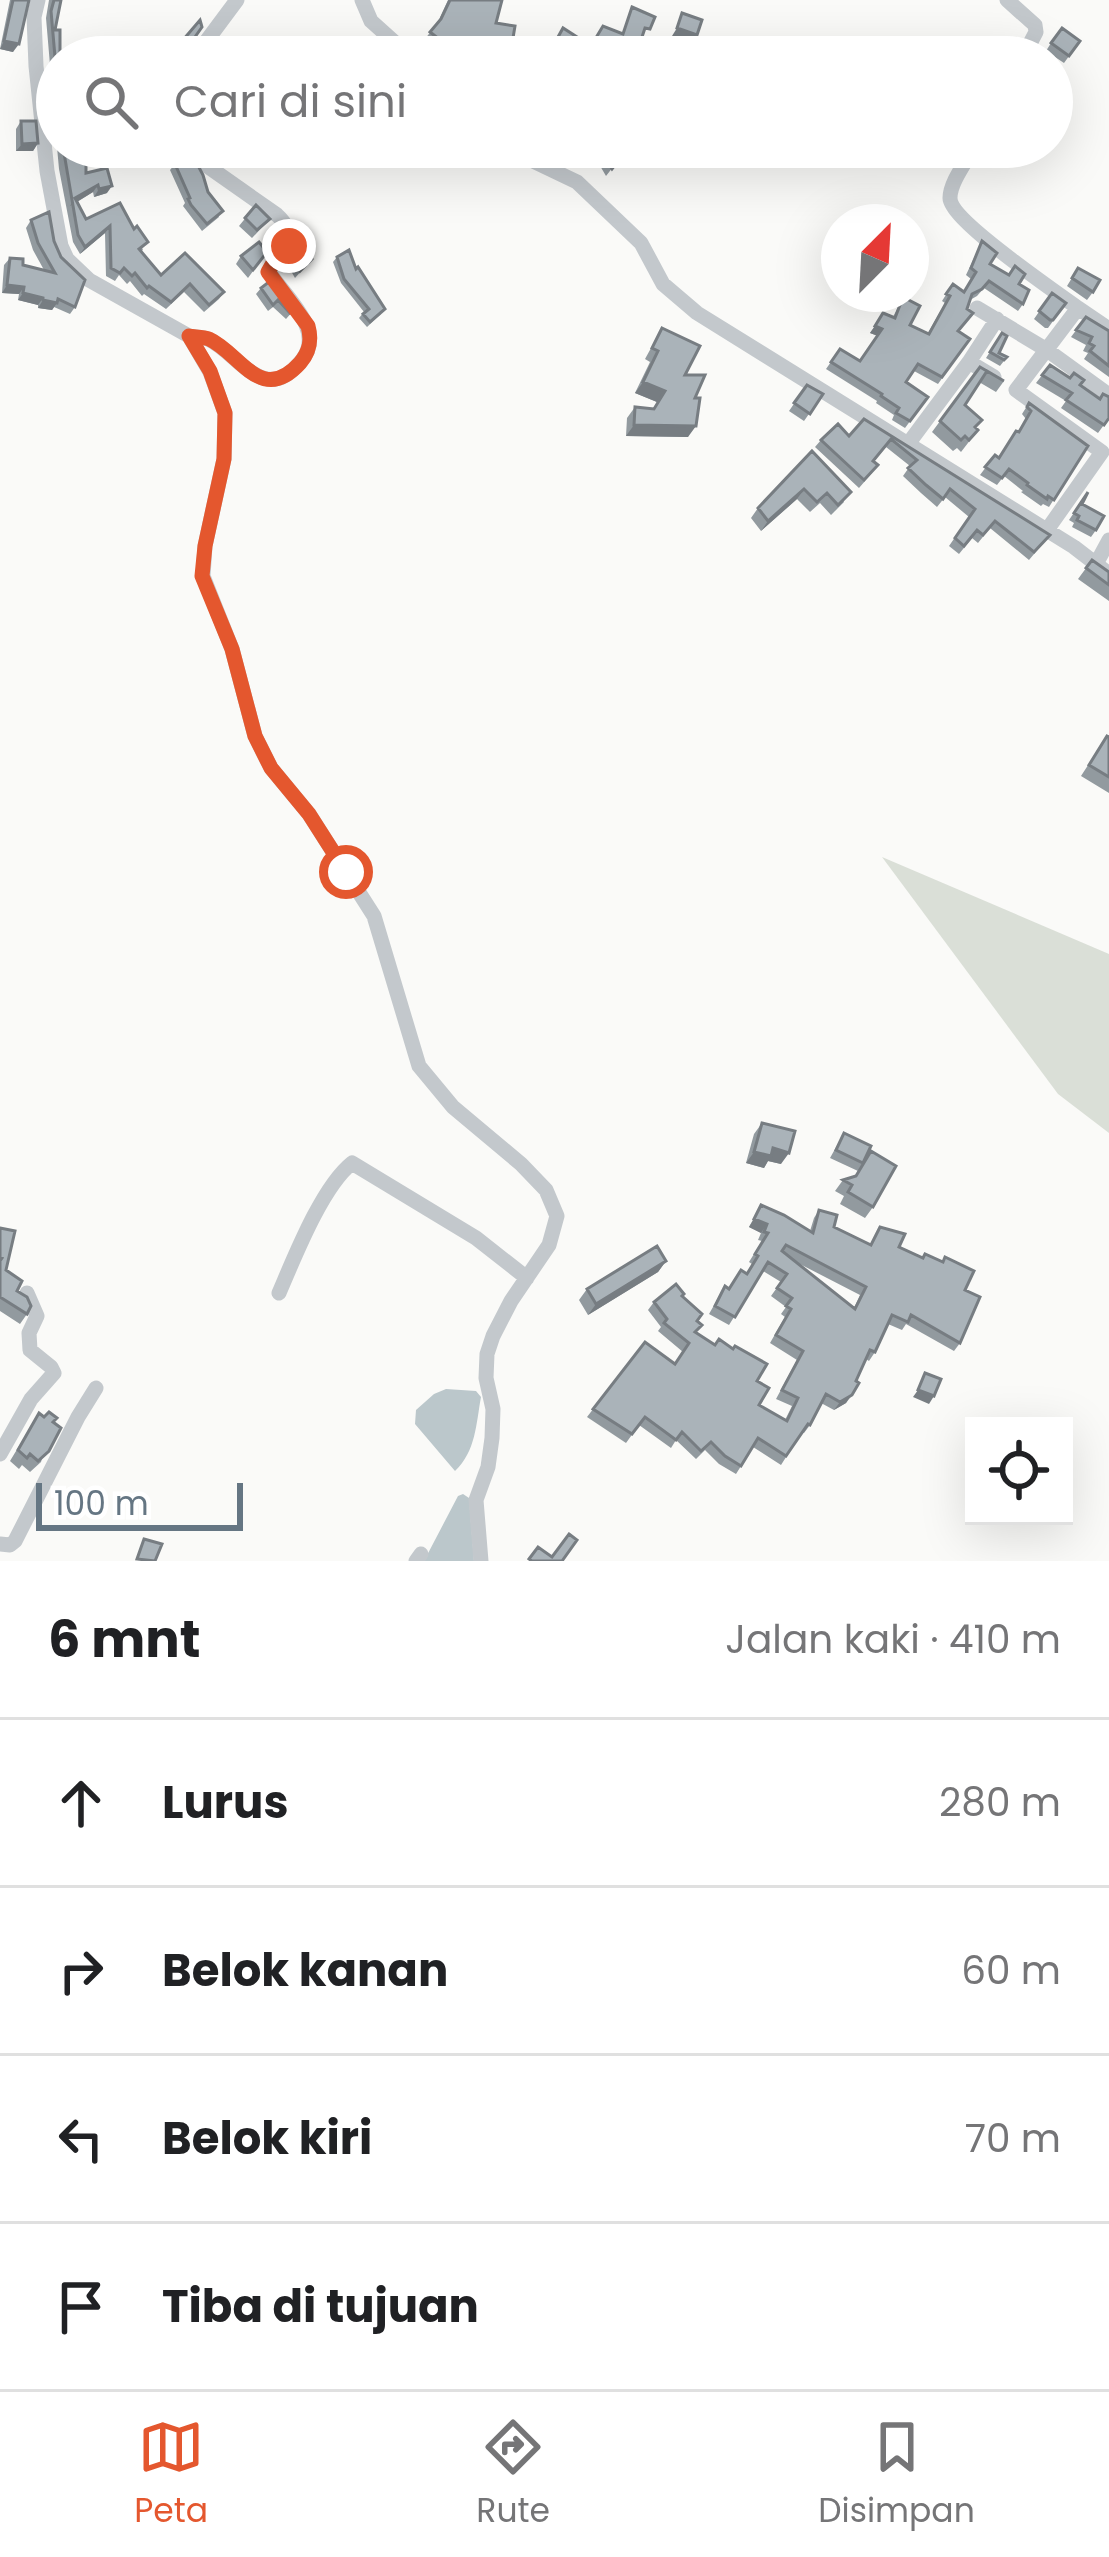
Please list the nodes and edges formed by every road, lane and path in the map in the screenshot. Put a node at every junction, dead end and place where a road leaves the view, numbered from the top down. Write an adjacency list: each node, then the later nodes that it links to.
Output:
1 (38, 0): 8 (street)
2 (237, 0): 5 (street)
3 (362, 0): 6 (street)
4 (1006, 0): 7 (street)
5 (210, 36)
6 (388, 36)
7 (1034, 36)
8 (36, 65)
9 (47, 168): 17 (street)
10 (210, 168): 17 (street)
11 (548, 168): 22 (street)
12 (963, 168): 14 (street)
13 (976, 308): 15 (street)
14 (1078, 308): 16 (street); 18 (street)
15 (997, 319): 18 (street); 19 (street)
16 (1109, 329)
17 (189, 336): 27 (street)
18 (1047, 350): 20 (street); 21 (street)
19 (969, 362): 20 (street); 22 (street)
20 (1016, 390): 23 (street)
21 (1109, 394)
22 (908, 444): 24 (street)
23 (1105, 447): 24 (street)
24 (1048, 530): 26 (street)
25 (1109, 541): 26 (street)
26 (1103, 569)
27 (527, 1278): 28 (street); 33 (street)
28 (279, 1292)
29 (27, 1293): 31 (street)
30 (96, 1388): 32 (street)
31 (0, 1454)
32 (0, 1544)
33 (481, 1561)

